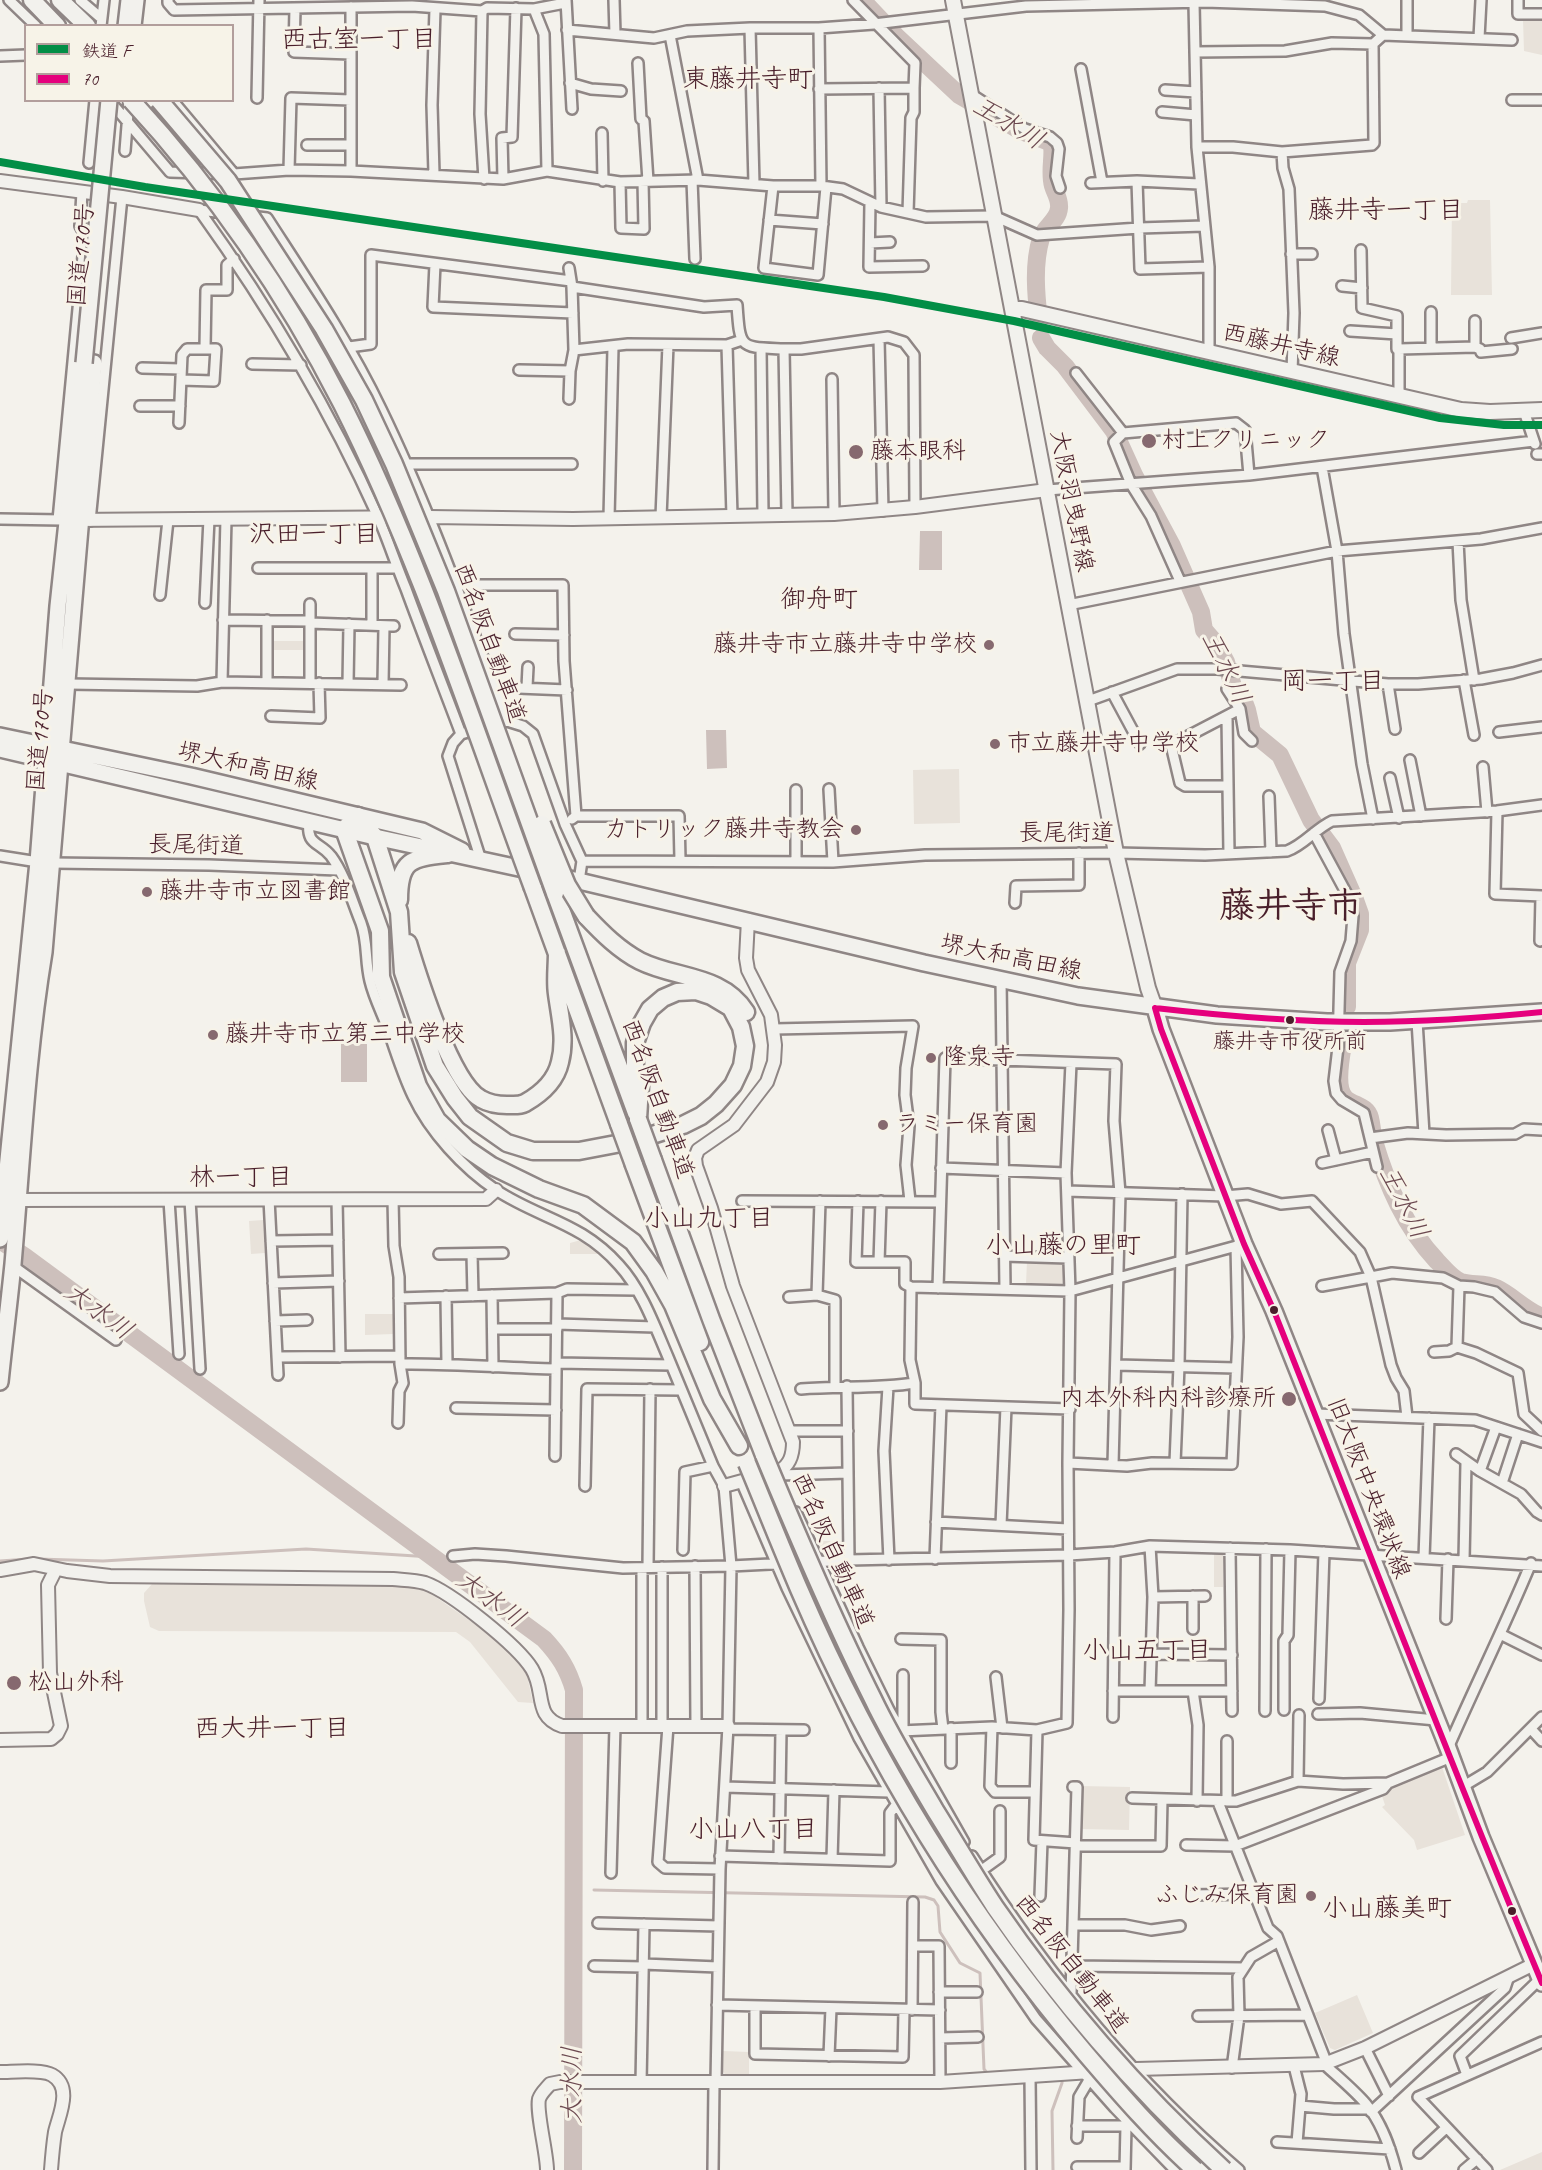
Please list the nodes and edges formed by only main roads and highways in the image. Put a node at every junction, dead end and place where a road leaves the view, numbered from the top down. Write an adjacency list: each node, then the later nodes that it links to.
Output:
1 (32, 0): 6 (highway)
2 (60, 0): 5 (highway)
3 (126, 3): 7 (main road); 8 (main road)
4 (955, 6): 13 (main road, 大阪羽曳野線)
5 (96, 23)
6 (55, 24)
7 (117, 24)
8 (126, 24)
9 (109, 102): 14 (main road, 国道170号, bridge)
10 (119, 102): 14 (main road, 国道170号)
11 (132, 102): 31 (highway, 西名阪自動車道, bridge)
12 (161, 102): 17 (highway, 西名阪自動車道, bridge)
13 (1012, 309): 15 (main road, 西藤井寺線); 32 (main road, 大阪羽曳野線)
14 (89, 363): 16 (main road, 国道170号)
15 (1542, 410)
16 (74, 520): 19 (main road, 国道170号); 21 (main road, 国道170号)
17 (502, 728): 30 (highway, bridge); 34 (highway, 西名阪自動車道, bridge)
18 (0, 736): 21 (main road, 堺大和高田線)
19 (63, 748): 21 (main road, 堺大和高田線); 22 (main road, 国道170号); 23 (main road, 堺大和高田線)
20 (0, 749): 21 (main road, 堺大和高田線)
21 (45, 753): 22 (main road, 堺大和高田線); 28 (main road, 国道170号)
22 (61, 764): 24 (main road, 堺大和高田線); 28 (main road, 国道170号)
23 (358, 816): 24 (highway); 25 (highway); 27 (main road, 堺大和高田線)
24 (344, 829): 25 (main road, 堺大和高田線); 30 (highway)
25 (375, 837): 26 (main road, 堺大和高田線); 29 (highway)
26 (448, 854): 27 (main road, 堺大和高田線); 29 (highway)
27 (481, 860): 32 (main road, 堺大和高田線)
28 (45, 862): 35 (main road, 国道170号)
29 (399, 912): 31 (highway); 34 (highway)
30 (379, 953): 38 (highway)
31 (556, 953): 38 (highway, 西名阪自動車道, bridge)
32 (1155, 1008): 33 (main road, 堺大和高田線); 39 (main road, 旧大阪中央環状線)
33 (1542, 1012)
34 (638, 1119): 42 (highway, 西名阪自動車道, bridge)
35 (7, 1200): 36 (main road, 国道170号); 37 (main road, 国道170号)
36 (1, 1232)
37 (0, 1382)
38 (739, 1446): 41 (highway, 西名阪自動車道, bridge)
39 (1538, 1961): 40 (main road, 旧大阪中央環状線)
40 (1541, 1981)
41 (1195, 2170)
42 (1224, 2170)

